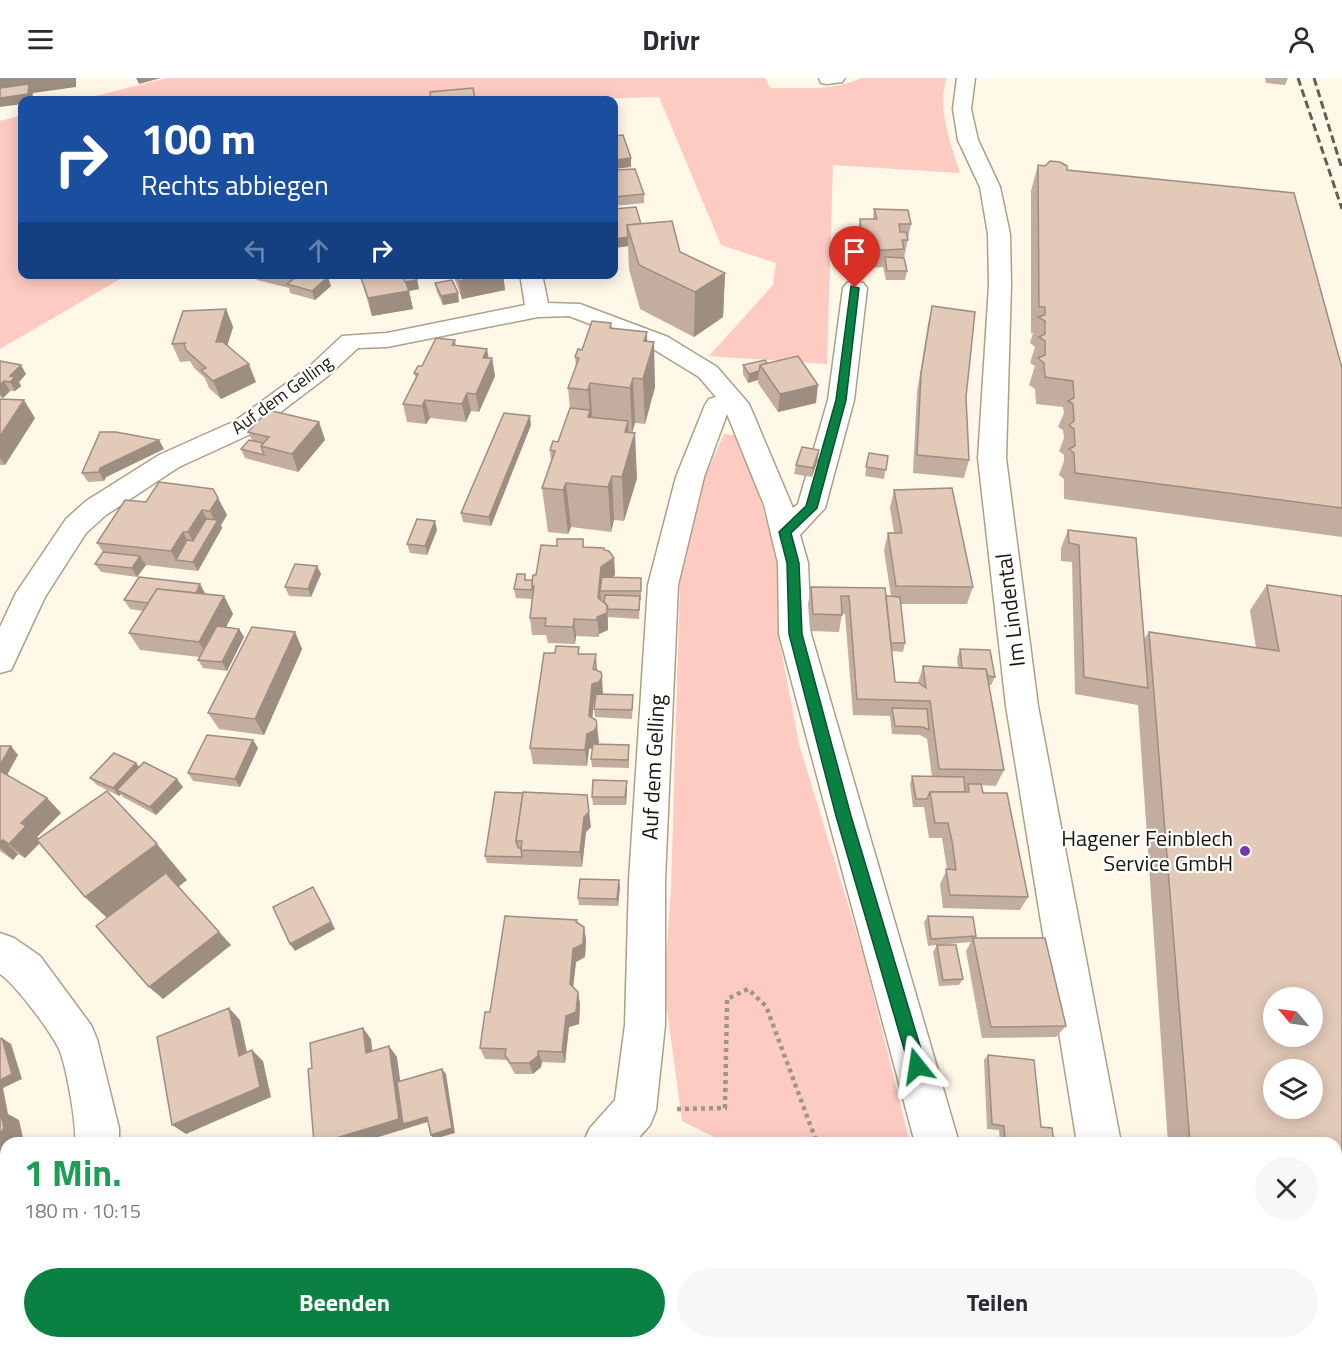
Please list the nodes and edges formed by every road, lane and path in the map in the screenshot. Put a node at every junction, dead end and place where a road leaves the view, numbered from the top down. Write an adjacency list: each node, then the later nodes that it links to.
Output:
1 (966, 78): 13 (street, Im Lindental)
2 (855, 288): 5 (street)
3 (539, 289): 4 (street, Auf dem Gelling); 6 (street, Auf dem Gelling)
4 (736, 404): 5 (street, Auf dem Gelling); 8 (street, Auf dem Gelling)
5 (785, 532): 12 (street, Auf dem Gelling)
6 (0, 661)
7 (0, 951): 9 (street)
8 (635, 1110): 10 (street); 11 (path)
9 (97, 1137)
10 (610, 1137)
11 (815, 1137)
12 (935, 1137)
13 (1098, 1137)

